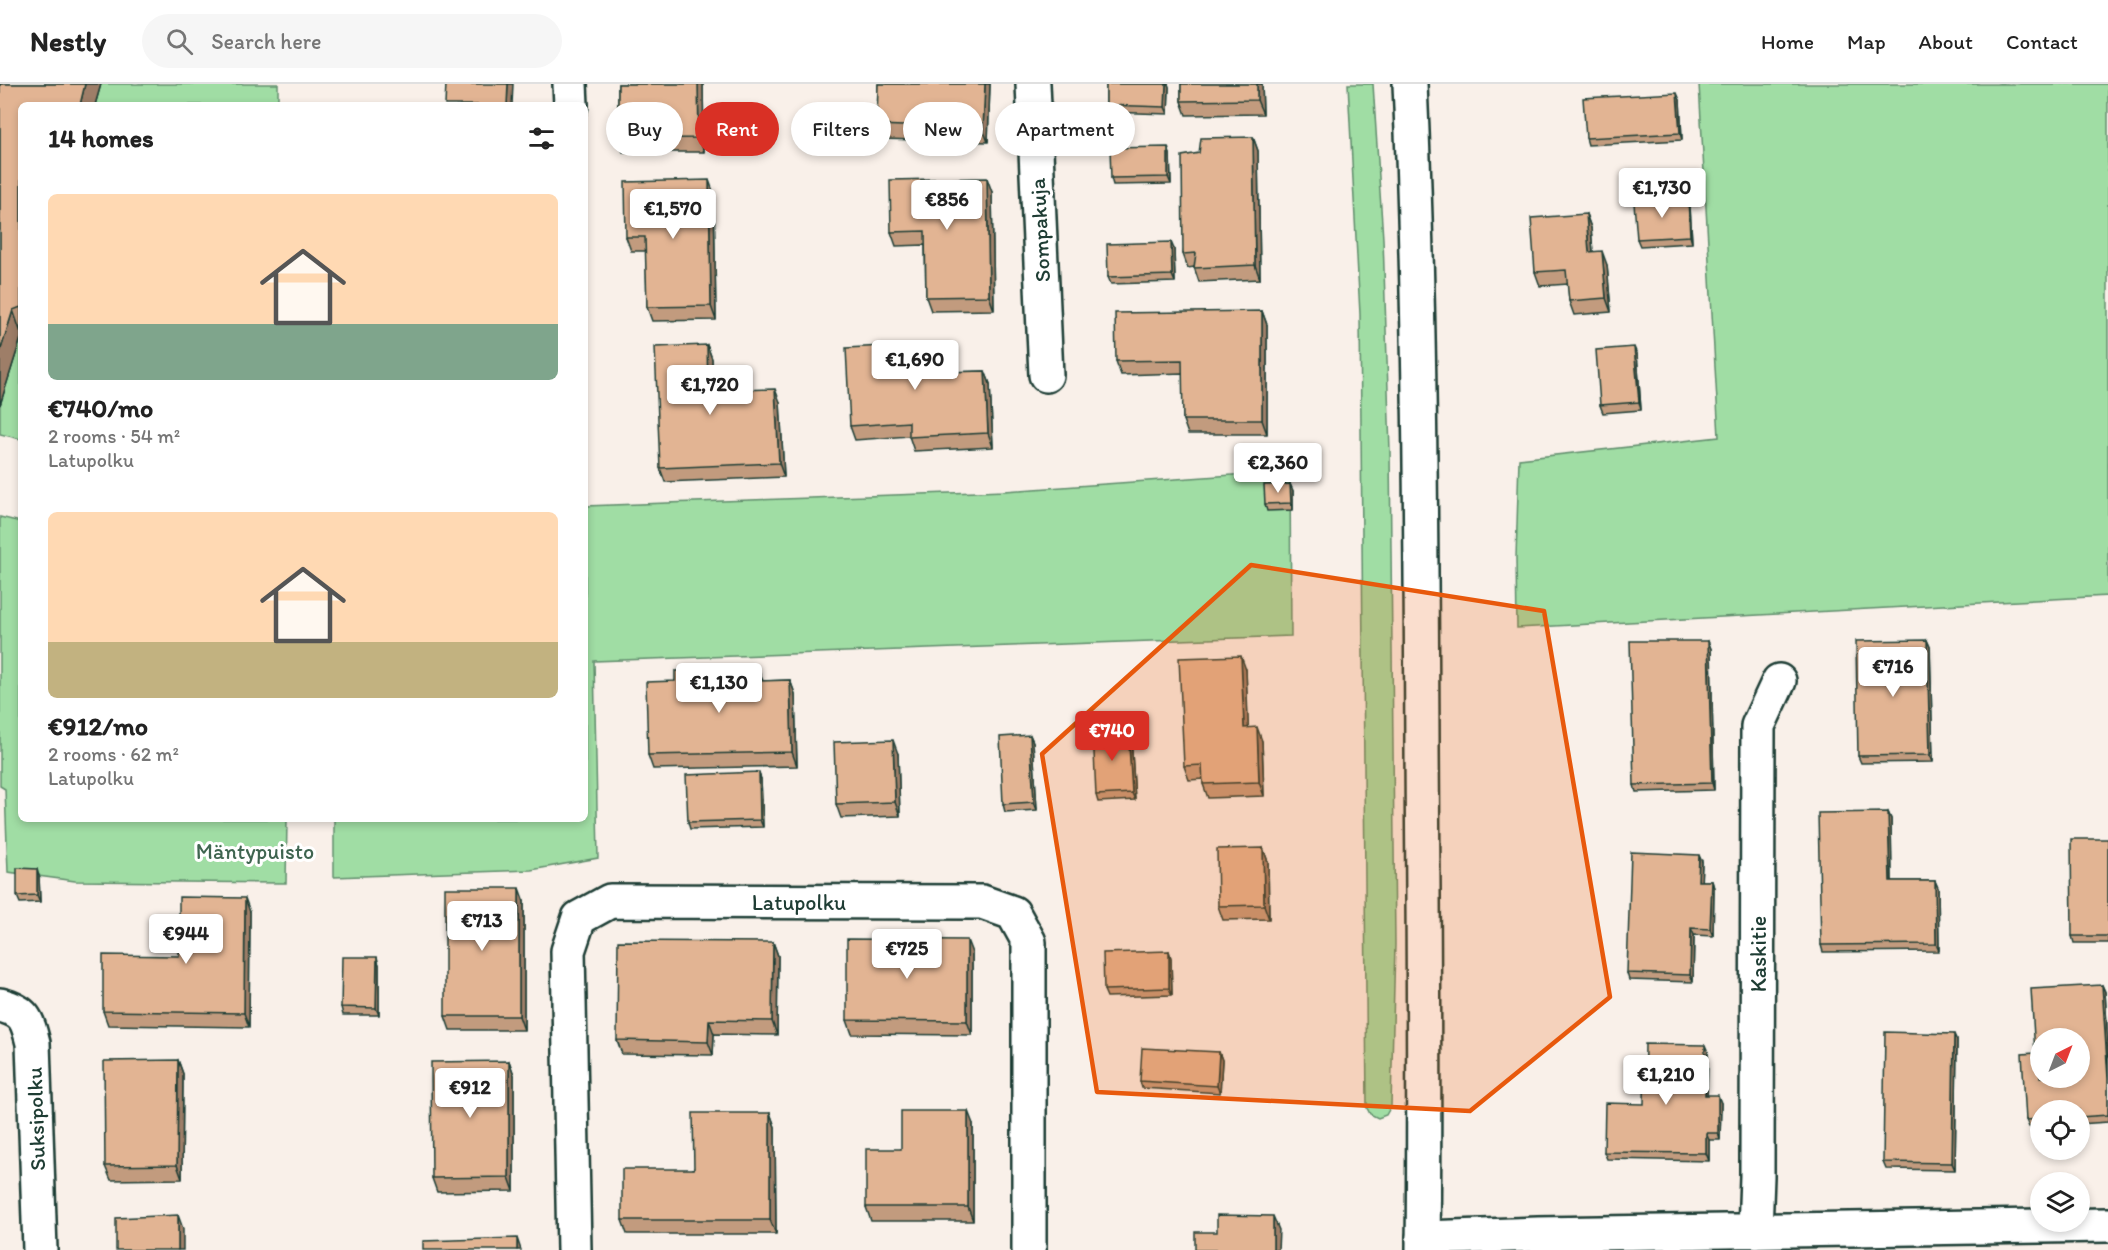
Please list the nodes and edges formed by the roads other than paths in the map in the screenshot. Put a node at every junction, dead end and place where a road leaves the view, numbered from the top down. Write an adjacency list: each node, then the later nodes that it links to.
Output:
1 (570, 84): 4 (street)
2 (1033, 84): 5 (street, Sompakuja)
3 (1410, 84): 10 (street)
4 (571, 102)
5 (1046, 375)
6 (1779, 681): 9 (street, Kaskitie)
7 (0, 1005): 11 (street, Suksipolku)
8 (2108, 1225): 9 (street)
9 (1755, 1231): 10 (street)
10 (1423, 1244)
11 (40, 1250)
12 (574, 1250): 13 (street, Latupolku)
13 (1029, 1250)

